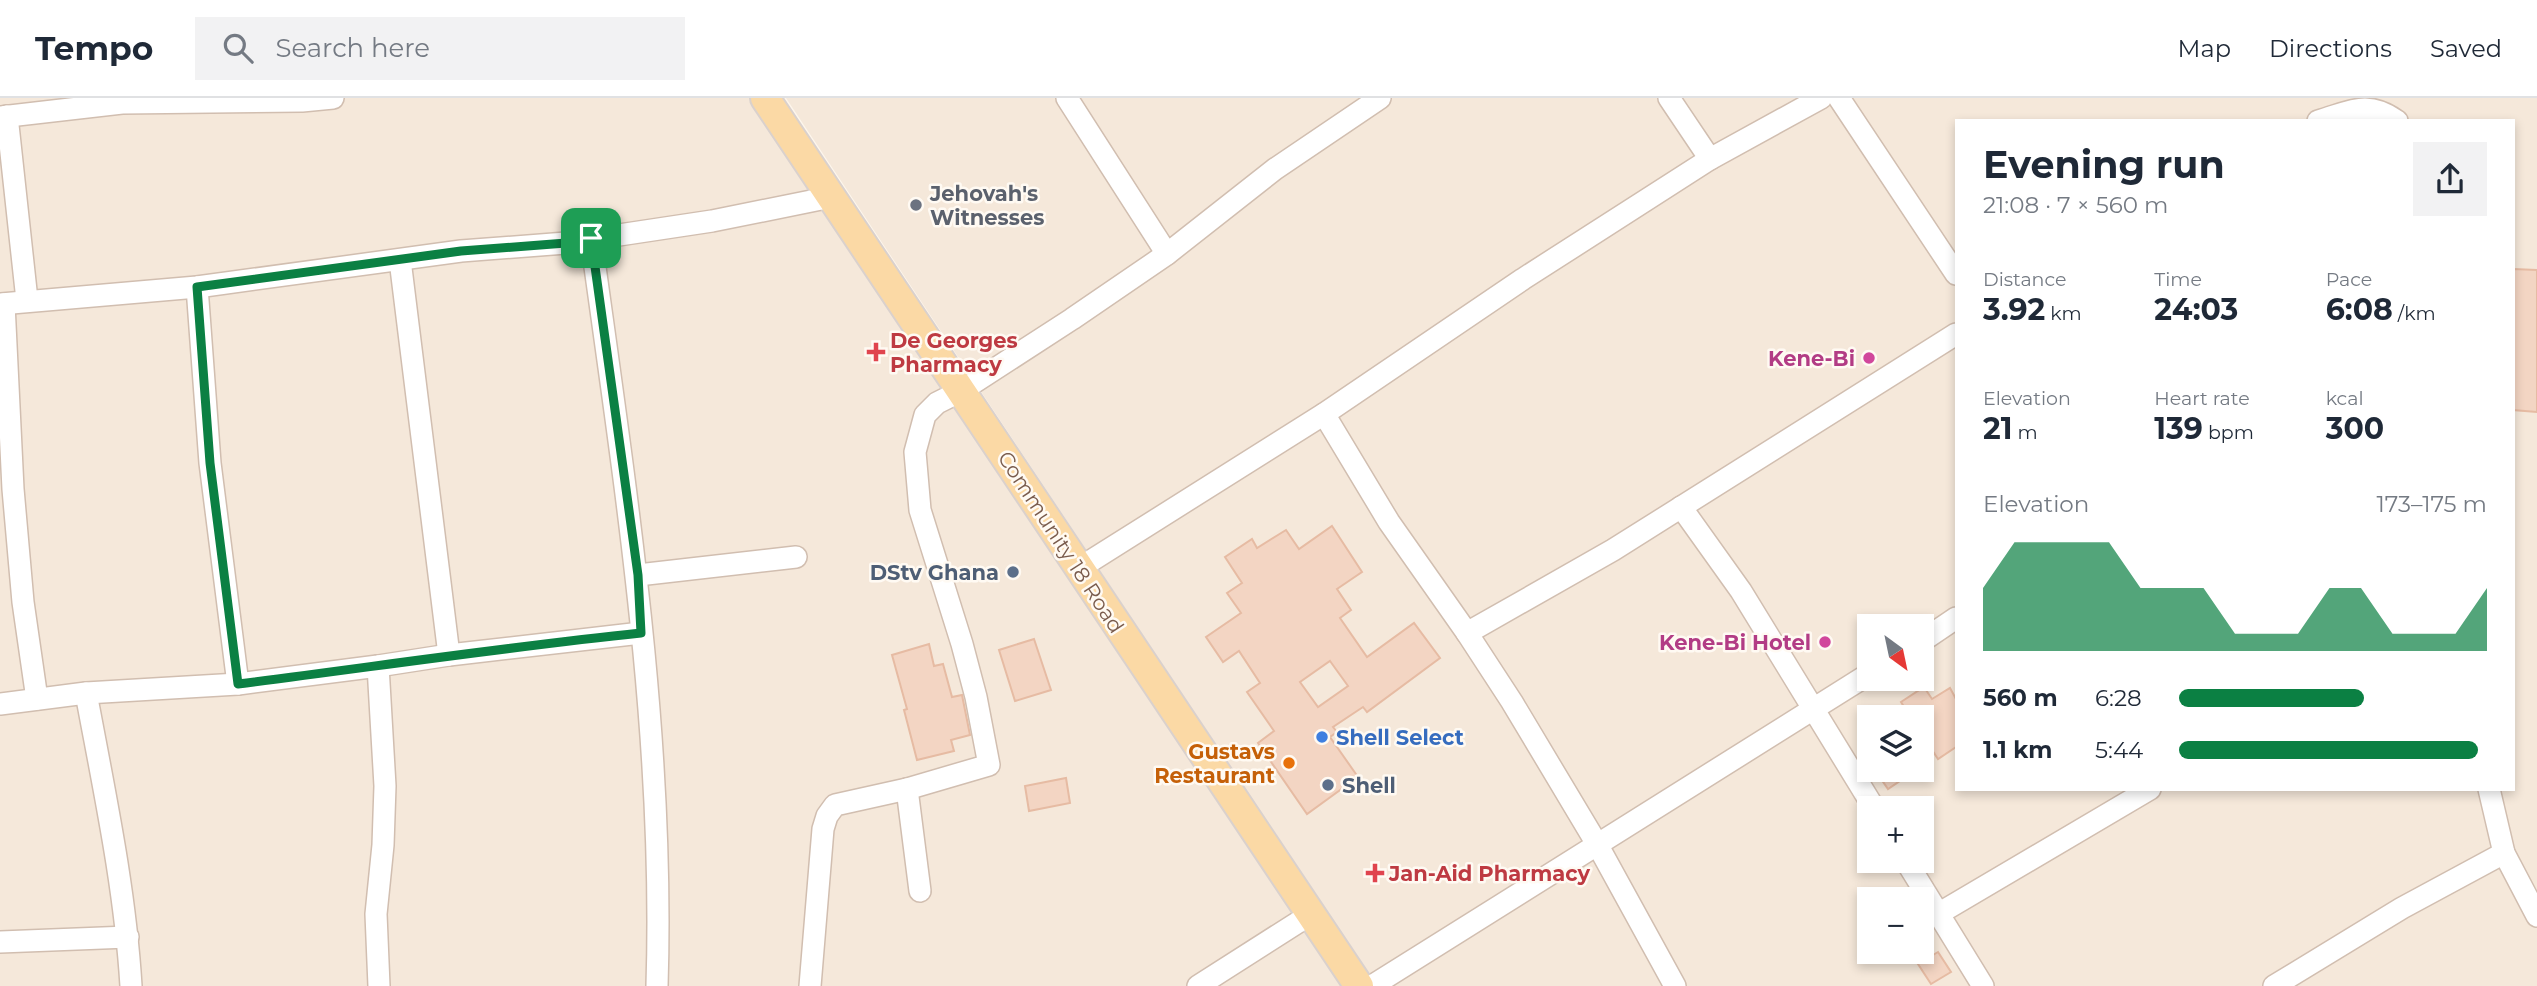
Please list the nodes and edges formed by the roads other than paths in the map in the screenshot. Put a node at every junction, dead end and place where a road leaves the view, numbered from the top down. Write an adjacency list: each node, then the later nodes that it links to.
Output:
1 (332, 98): 8 (street)
2 (765, 98): 13 (main road, Community 18 Road)
3 (1067, 98): 15 (street)
4 (1380, 98): 15 (street)
5 (1669, 98): 12 (street)
6 (1821, 98): 12 (street)
7 (1839, 98): 17 (street)
8 (253, 99): 9 (street)
9 (3, 116): 19 (street)
10 (2325, 119): 11 (street)
11 (2394, 119)
12 (1710, 159): 23 (street)
13 (831, 197): 14 (street); 22 (main road, Community 18 Road)
14 (591, 238): 16 (street); 27 (street)
15 (1167, 254): 22 (street)
16 (400, 260): 18 (street); 32 (street)
17 (1955, 272)
18 (197, 287): 19 (street); 35 (street)
19 (27, 300): 20 (street)
20 (2, 304): 37 (street)
21 (1955, 335): 24 (street)
22 (961, 391): 26 (main road, Community 18 Road); 40 (street)
23 (1324, 415): 26 (street); 30 (street)
24 (1681, 506): 30 (street); 39 (street)
25 (796, 557): 27 (street)
26 (1078, 569): 48 (main road, Community 18 Road)
27 (638, 575): 29 (street)
28 (1955, 619): 31 (street)
29 (641, 633): 32 (street); 55 (street)
30 (1467, 633): 44 (street)
31 (1934, 633)
32 (449, 654): 33 (street)
33 (378, 666): 35 (street); 54 (street)
34 (1857, 681): 39 (street)
35 (238, 684): 36 (street)
36 (86, 693): 37 (street); 51 (street)
37 (37, 699): 38 (street)
38 (0, 704)
39 (1813, 707): 43 (street); 44 (street)
40 (907, 789): 47 (street); 56 (street)
41 (2147, 791): 49 (street)
42 (2489, 791): 45 (street)
43 (1867, 796)
44 (1597, 844): 59 (street); 60 (street)
45 (2504, 853): 50 (street); 62 (street)
46 (1913, 873): 49 (street)
47 (920, 891)
48 (1311, 914): 57 (street); 58 (main road, Community 18 Road)
49 (1938, 914): 61 (street)
50 (2537, 916)
51 (128, 937): 52 (street); 53 (street)
52 (0, 942)
53 (131, 986)
54 (379, 986)
55 (657, 986)
56 (810, 986)
57 (1198, 986)
58 (1359, 986)
59 (1372, 986)
60 (1675, 986)
61 (1983, 986)
62 (2274, 986)

